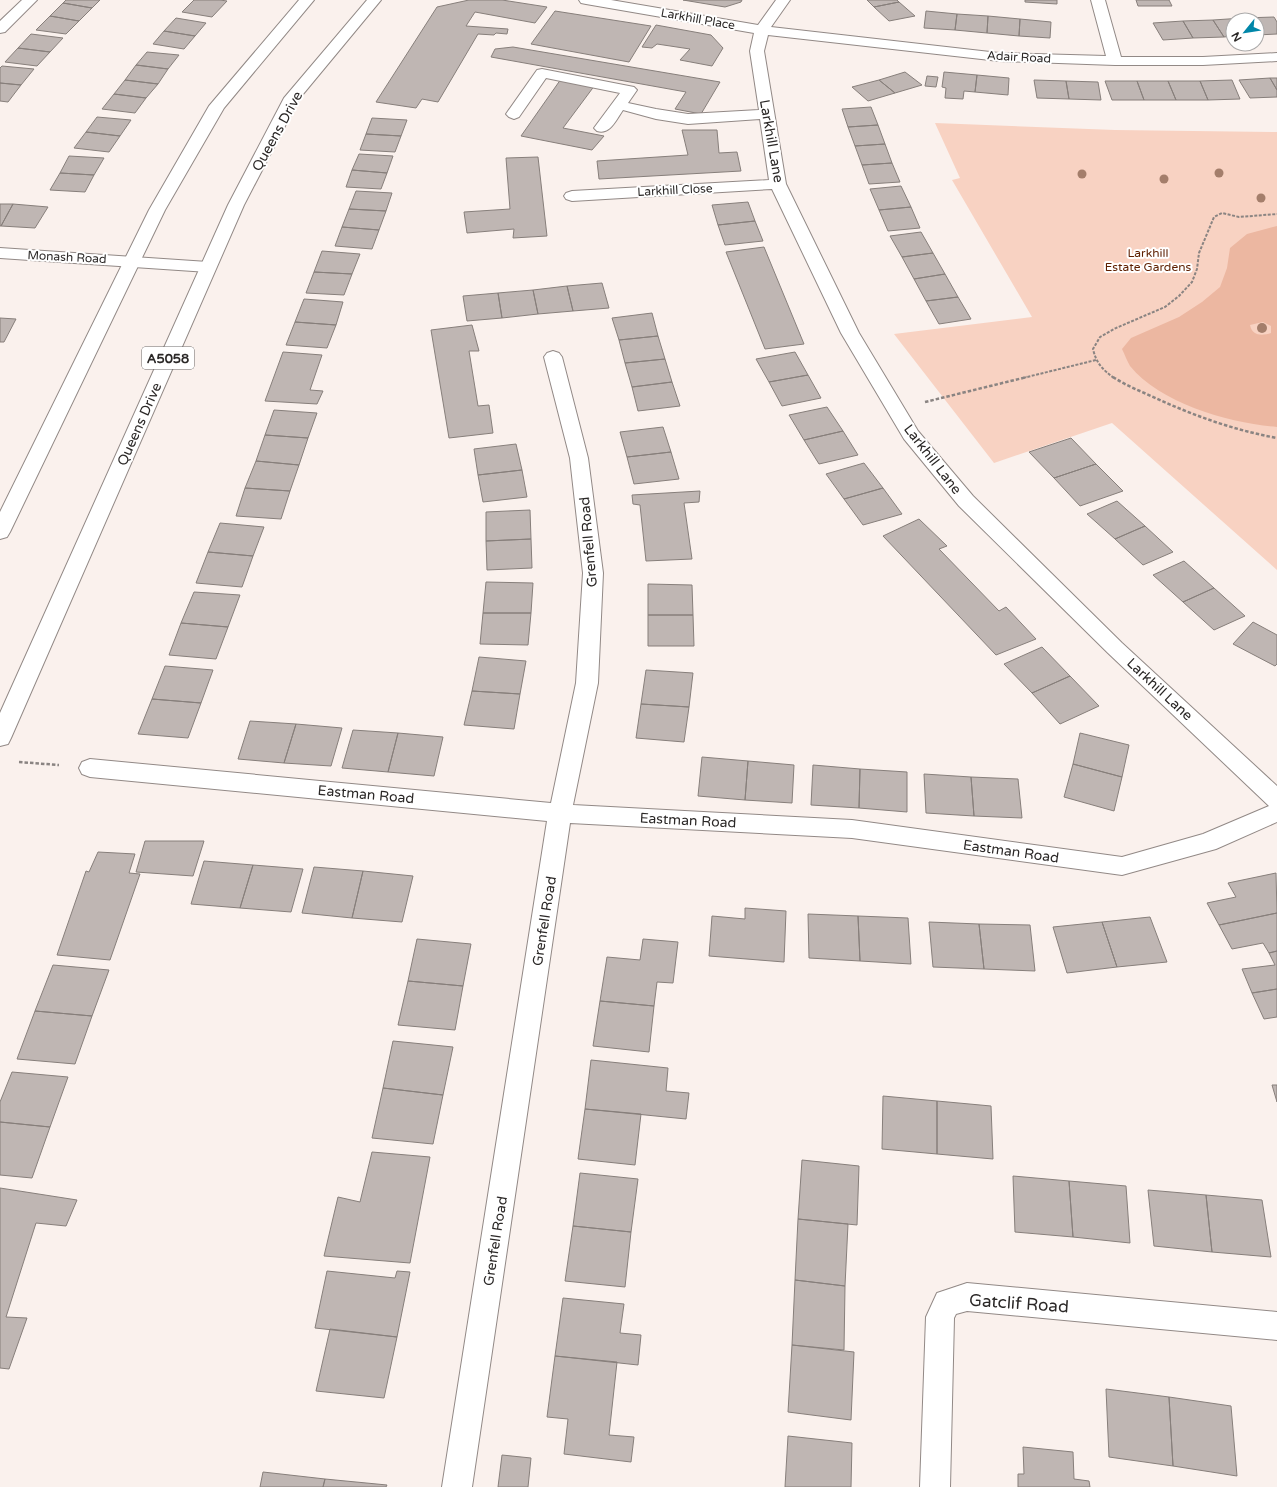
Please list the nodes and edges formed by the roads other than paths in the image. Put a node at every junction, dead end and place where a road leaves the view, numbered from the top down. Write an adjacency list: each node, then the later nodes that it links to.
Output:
1 (30, 0): 7 (main road)
2 (307, 0): 18 (main road)
3 (374, 0): 19 (main road, Queens Drive / A5058)
4 (586, 0): 8 (main road, Larkhill Place)
5 (783, 0): 8 (main road, Larkhill Lane)
6 (1098, 0): 10 (main road)
7 (0, 29)
8 (762, 30): 10 (main road, Adair Road); 13 (main road, Larkhill Lane)
9 (1277, 57): 10 (main road, Adair Road)
10 (1115, 61)
11 (619, 105): 12 (main road); 13 (main road); 14 (main road)
12 (514, 114)
13 (766, 114): 15 (main road, Larkhill Lane)
14 (602, 128)
15 (778, 184): 16 (main road, Larkhill Close); 24 (main road, Larkhill Lane)
16 (572, 196)
17 (0, 253): 18 (main road, Monash Road)
18 (134, 261): 19 (main road, Monash Road); 21 (main road)
19 (208, 267): 22 (main road, Queens Drive / A5058)
20 (553, 357): 26 (main road, Grenfell Road)
21 (0, 532)
22 (0, 738)
23 (90, 768): 26 (main road, Eastman Road)
24 (1277, 800)
25 (1277, 812): 26 (main road, Eastman Road)
26 (560, 813): 28 (main road, Grenfell Road)
27 (1277, 1326): 29 (main road, Gatclif Road)
28 (458, 1487)
29 (935, 1487)

